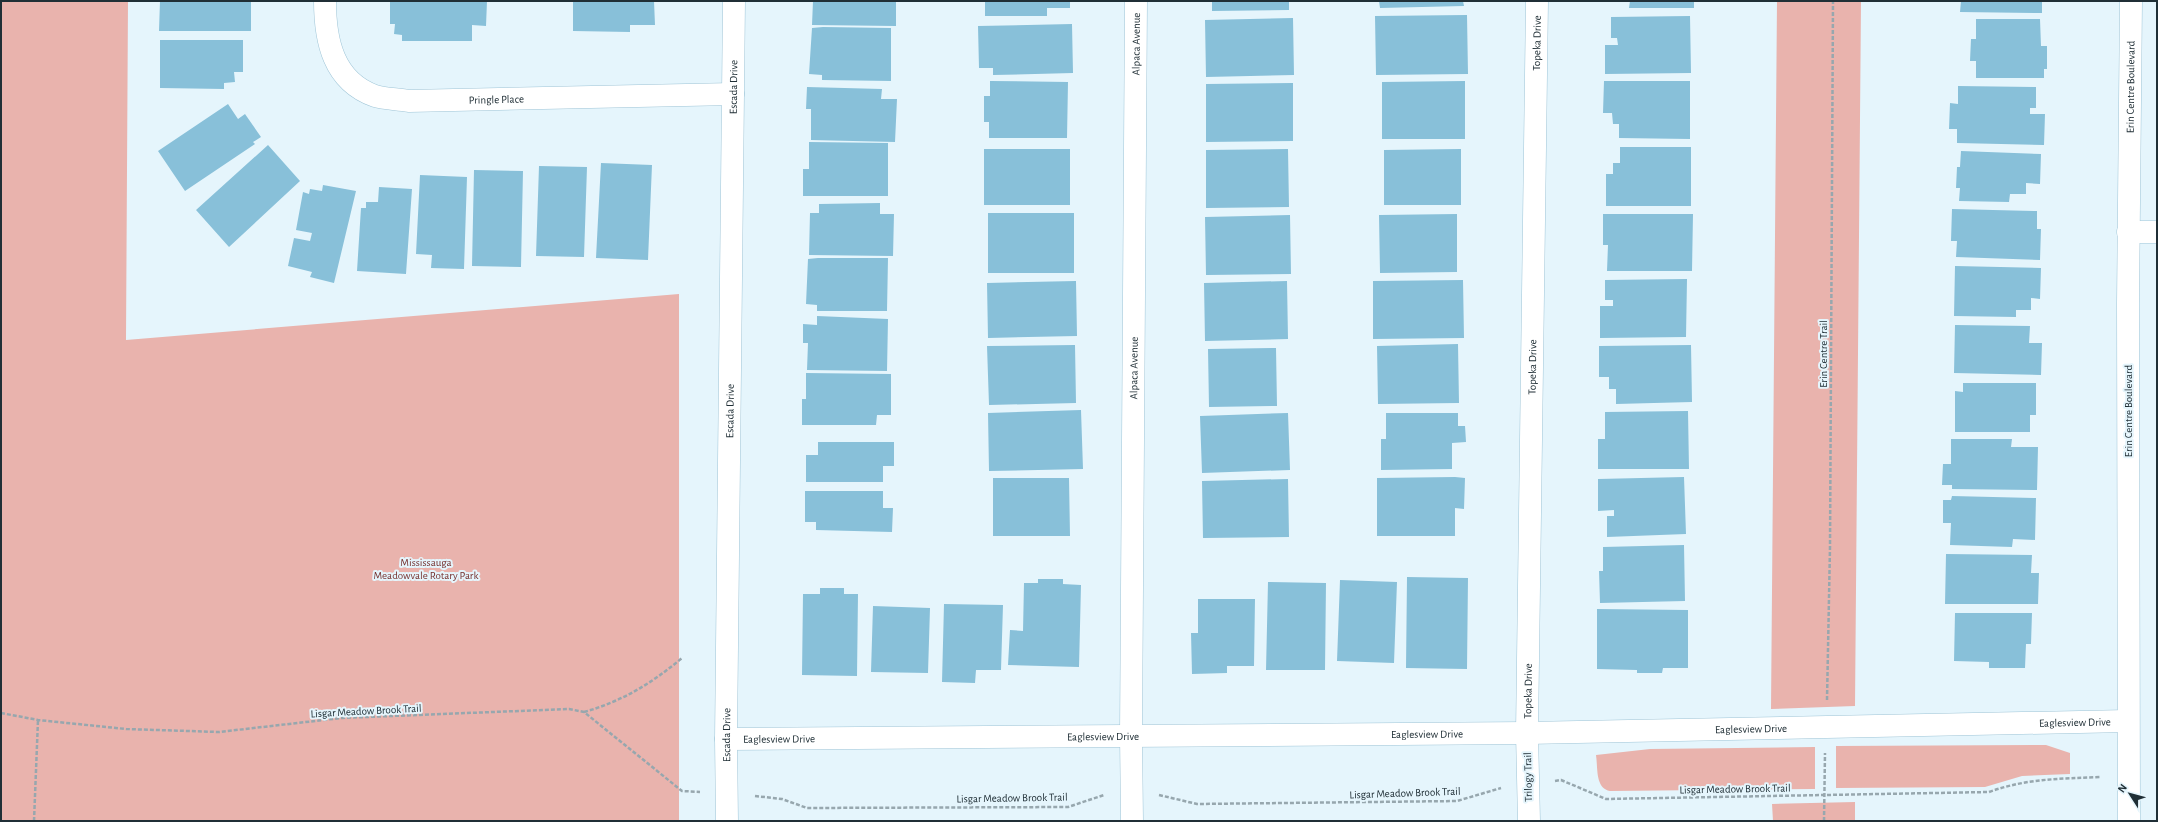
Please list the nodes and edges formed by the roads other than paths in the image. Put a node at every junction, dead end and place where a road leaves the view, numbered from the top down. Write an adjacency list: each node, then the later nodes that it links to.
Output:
1 (325, 1): 6 (street, Pringle Place)
2 (734, 1): 6 (street, Escada Drive)
3 (1136, 1): 11 (street, Alpaca Avenue)
4 (1537, 1): 10 (street, Topeka Drive)
5 (2131, 1): 7 (street, Erin Centre Boulevard)
6 (733, 94): 12 (street, Escada Drive)
7 (2128, 232): 8 (street); 9 (street, Erin Centre Boulevard)
8 (2157, 232)
9 (2127, 721): 10 (street, Eaglesview Drive); 16 (street, Erin Centre Boulevard)
10 (1527, 733): 11 (street, Eaglesview Drive); 15 (street, Trilogy Trail)
11 (1131, 735): 12 (street, Eaglesview Drive); 14 (street, Alpaca Avenue)
12 (726, 739): 13 (street, Escada Drive)
13 (727, 821)
14 (1132, 821)
15 (1528, 821)
16 (2129, 821)

